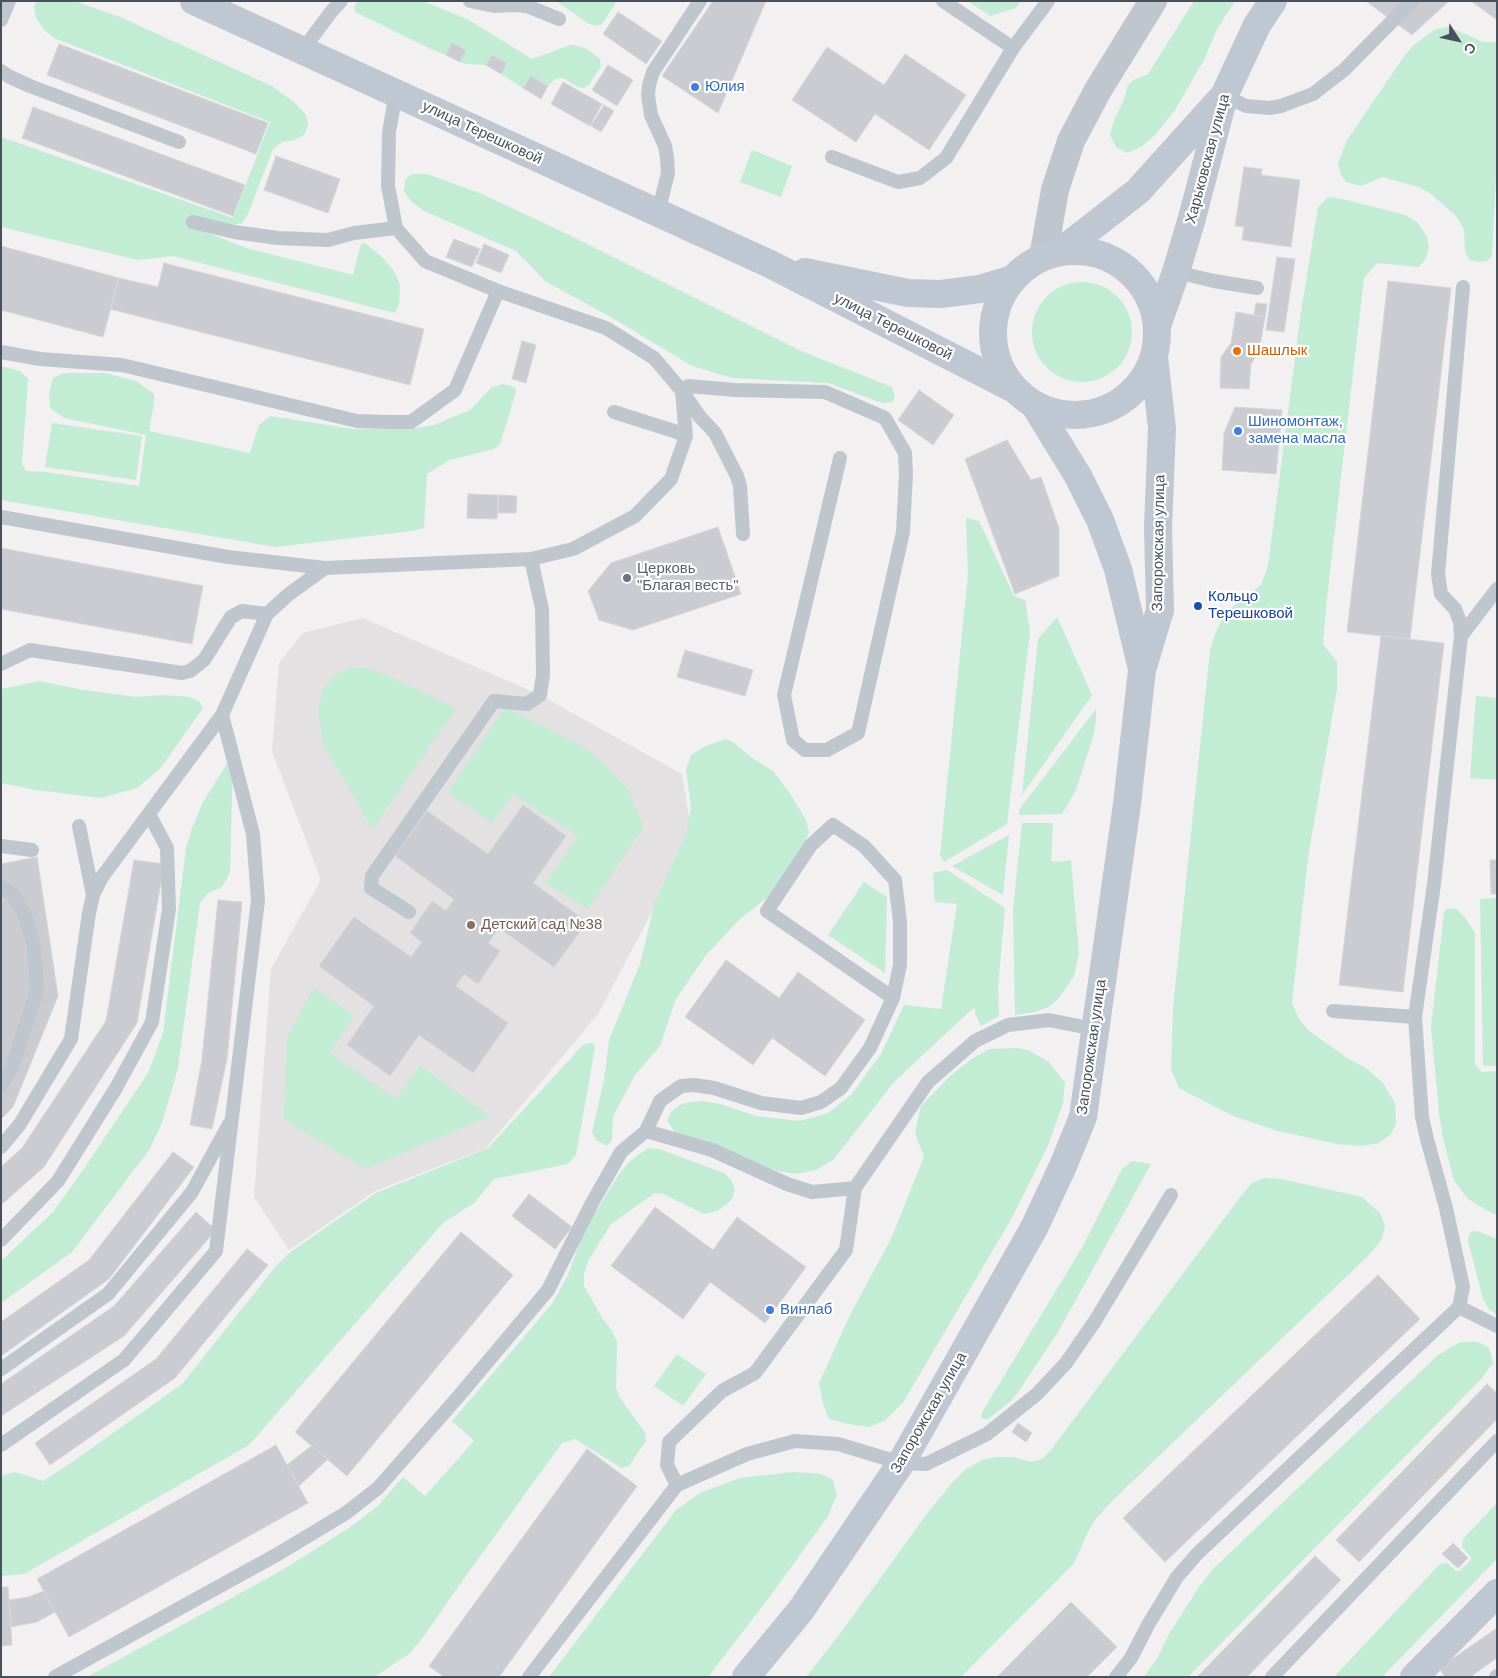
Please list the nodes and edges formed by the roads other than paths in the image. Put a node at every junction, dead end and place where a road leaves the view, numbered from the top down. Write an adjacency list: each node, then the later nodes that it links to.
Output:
1 (9, 1): 11 (lane)
2 (194, 1): 14 (main road, улица Терешковой)
3 (341, 1): 14 (lane)
4 (470, 1): 12 (lane)
5 (700, 1): 20 (lane)
6 (943, 1): 13 (lane)
7 (1048, 1): 13 (lane)
8 (1153, 1): 23 (street)
9 (1273, 1): 17 (main road, Харьковская улица)
10 (1412, 1): 17 (lane)
11 (1, 20)
12 (558, 20)
13 (1013, 48): 19 (lane)
14 (302, 51): 16 (main road, улица Терешковой)
15 (1, 71): 18 (lane)
16 (396, 93): 20 (main road, улица Терешковой); 22 (lane)
17 (1224, 96): 23 (main road); 25 (main road, Харьковская улица)
18 (180, 142)
19 (832, 157)
20 (658, 213): 24 (main road, улица Терешковой)
21 (193, 222): 22 (lane)
22 (396, 228): 29 (lane)
23 (1052, 255): 26 (main road); 30 (main road)
24 (770, 264): 26 (main road, улица Терешковой); 34 (main road, улица Терешковой)
25 (1176, 272): 28 (lane); 30 (main road, Харьковская улица)
26 (1013, 279): 34 (main road)
27 (1463, 287): 44 (lane)
28 (1257, 288)
29 (498, 291): 31 (lane); 33 (lane)
30 (1158, 323): 32 (main road)
31 (1, 352)
32 (1154, 357): 34 (main road); 46 (main road, Запорожская улица)
33 (682, 391): 36 (lane); 37 (lane); 39 (lane)
34 (1025, 398): 46 (main road)
35 (614, 412): 36 (lane)
36 (686, 436): 40 (lane)
37 (840, 458)
38 (1, 517): 41 (lane)
39 (744, 534)
40 (531, 559): 41 (lane); 54 (lane)
41 (326, 568): 43 (lane)
42 (1497, 588): 44 (lane)
43 (267, 614): 45 (lane); 47 (lane)
44 (1462, 636): 57 (lane)
45 (1, 664)
46 (1142, 670): 58 (main road, Запорожская улица)
47 (222, 715): 48 (lane); 60 (lane)
48 (150, 814): 53 (lane); 65 (lane)
49 (79, 826): 53 (lane)
50 (1, 846): 51 (lane)
51 (32, 850)
52 (1, 887): 59 (lane)
53 (93, 895): 62 (lane)
54 (409, 912)
55 (893, 998): 55 (lane); 61 (lane)
56 (1333, 1011): 57 (lane)
57 (1415, 1017): 66 (lane)
58 (1094, 1029): 63 (lane); 71 (main road, Запорожская улица)
59 (1, 1084)
60 (233, 1116): 68 (lane); 70 (lane)
61 (646, 1131): 63 (lane); 74 (lane)
62 (1, 1147)
63 (855, 1188): 72 (lane)
64 (1170, 1195): 71 (lane)
65 (1, 1240)
66 (1459, 1307): 67 (lane); 77 (lane)
67 (1497, 1326)
68 (1, 1369)
69 (1497, 1441): 78 (lane)
70 (1, 1445)
71 (901, 1463): 72 (lane); 76 (main road, Запорожская улица)
72 (677, 1485): 75 (lane)
73 (1497, 1593): 79 (main road)
74 (55, 1677)
75 (530, 1677)
76 (746, 1677)
77 (1116, 1677)
78 (1272, 1677)
79 (1414, 1677)

